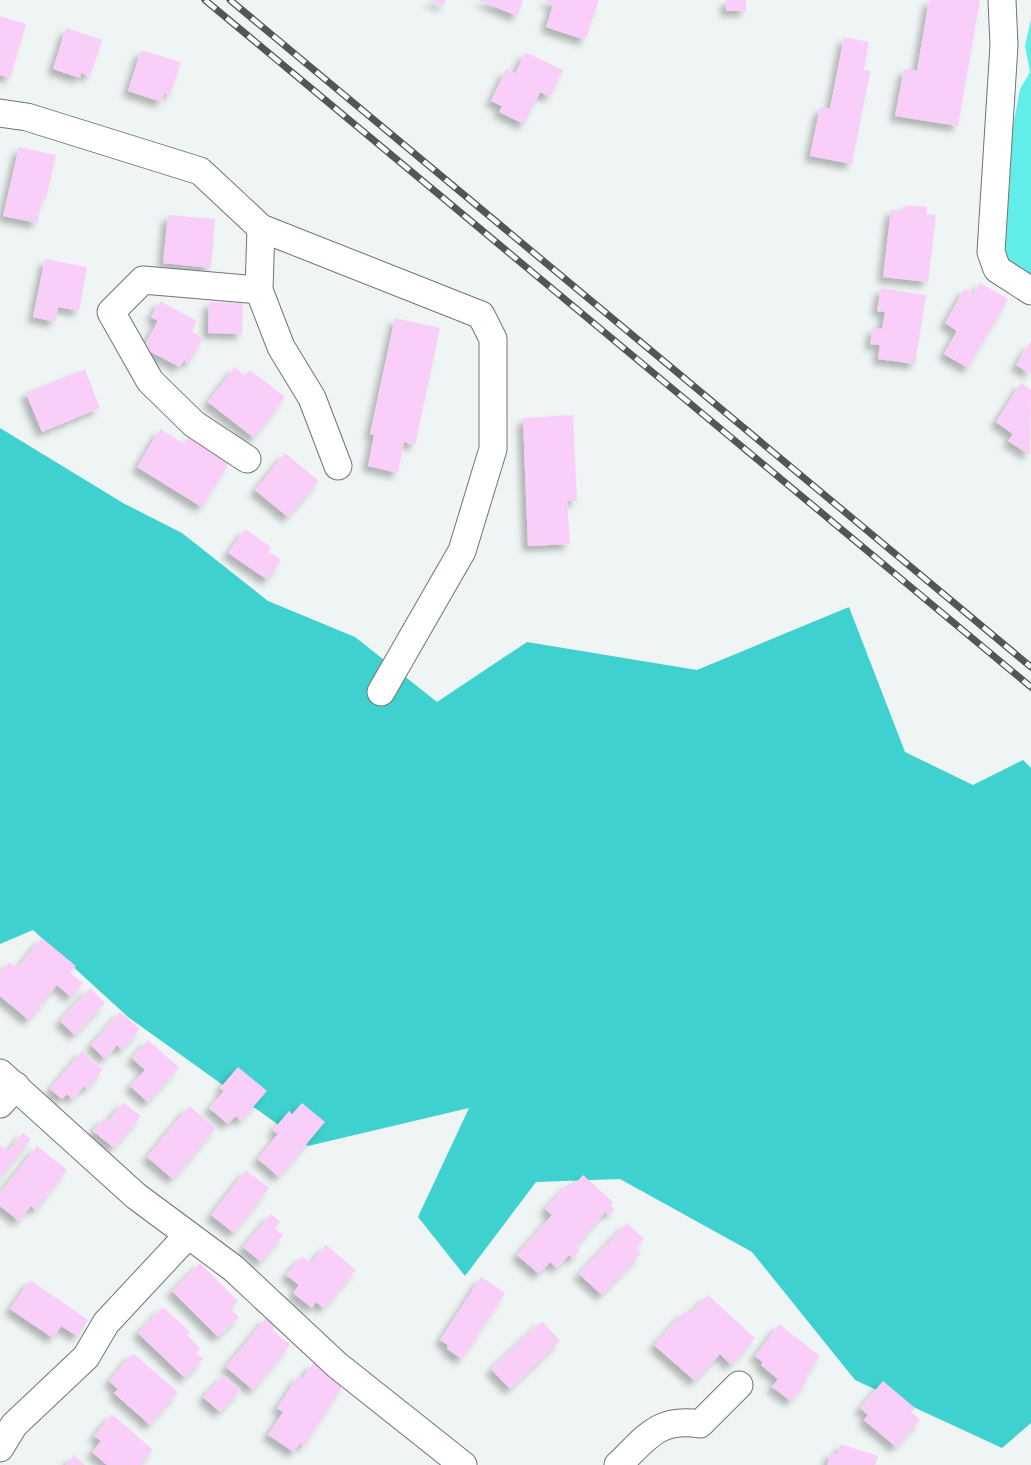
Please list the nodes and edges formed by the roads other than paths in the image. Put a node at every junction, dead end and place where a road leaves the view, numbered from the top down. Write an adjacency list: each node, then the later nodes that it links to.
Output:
1 (1002, 0): 5 (street)
2 (0, 113): 3 (street)
3 (261, 228): 4 (street); 8 (street)
4 (259, 290): 6 (street); 7 (street)
5 (1031, 291)
6 (247, 459)
7 (338, 466)
8 (381, 692)
9 (5, 1088): 10 (street)
10 (189, 1235): 12 (street); 13 (street)
11 (739, 1385): 14 (street)
12 (0, 1448)
13 (464, 1465)
14 (618, 1465)

